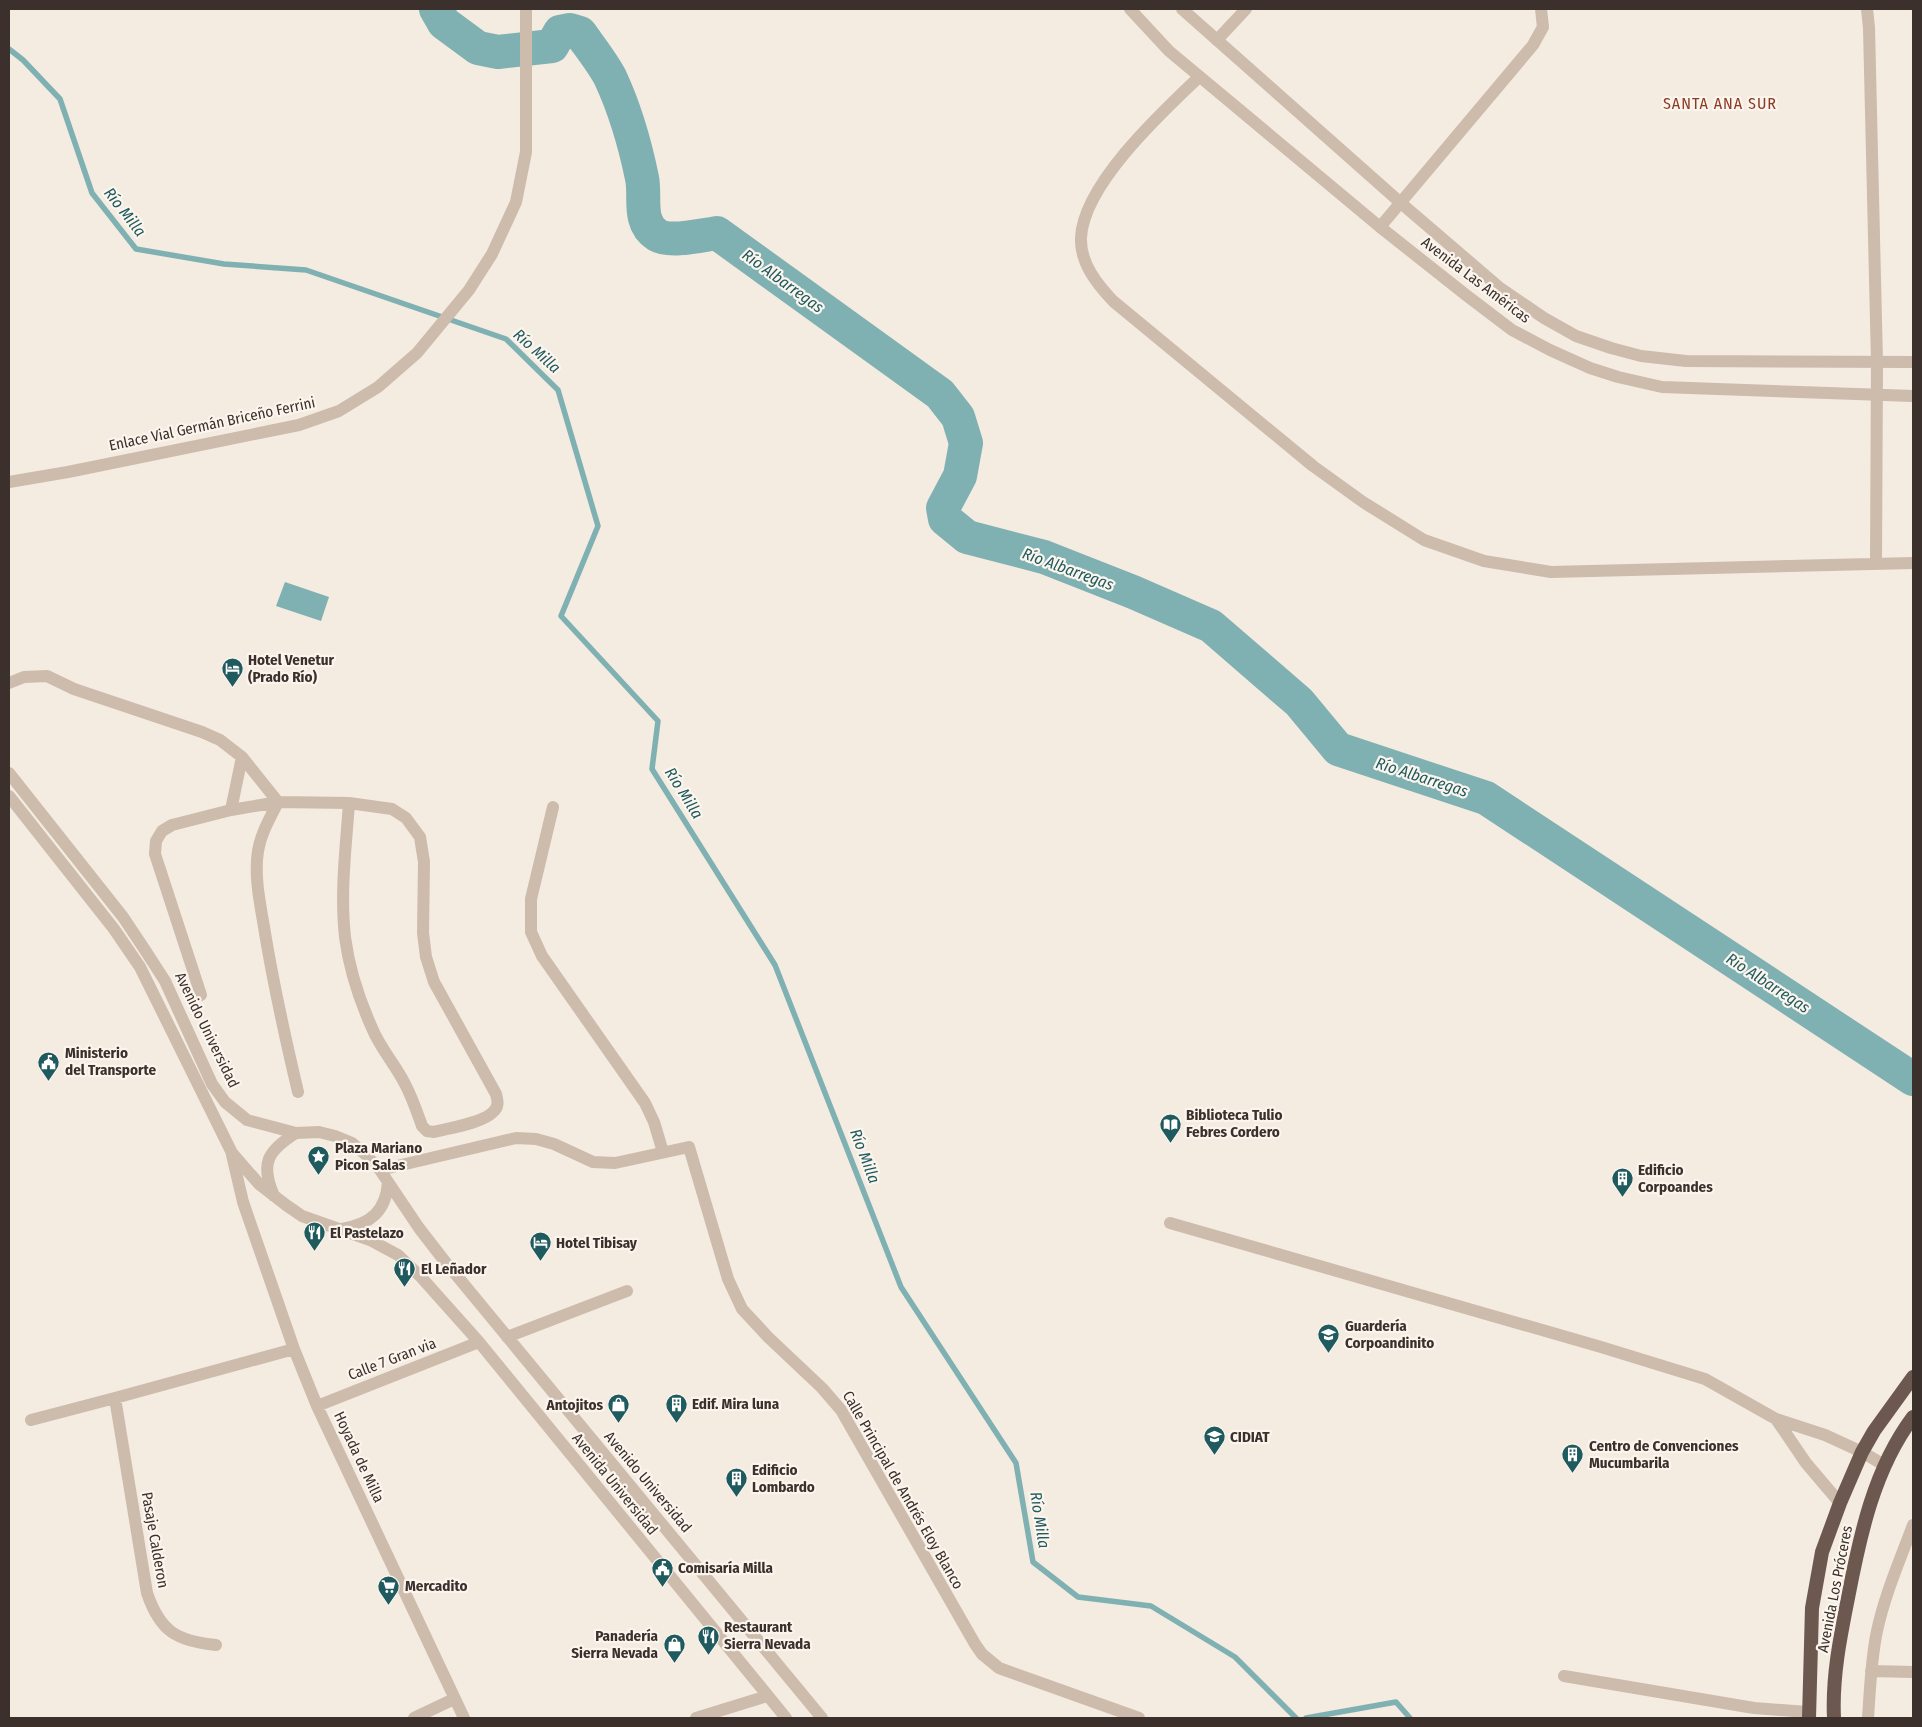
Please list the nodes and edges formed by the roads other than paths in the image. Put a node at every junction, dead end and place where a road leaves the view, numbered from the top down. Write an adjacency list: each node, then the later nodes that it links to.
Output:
1 (1130, 9): 8 (street, Avenida Las Américas)
2 (1182, 9): 7 (street, Avenida Las Américas)
3 (1246, 9): 7 (street)
4 (1541, 9): 9 (street)
5 (1868, 9): 11 (street)
6 (526, 15): 15 (street, Enlace Vial Germán Briceño Ferrini)
7 (1217, 40): 9 (street, Avenida Las Américas)
8 (1199, 77): 10 (street, Avenida Las Américas); 16 (street)
9 (1402, 204): 10 (street); 11 (street, Avenida Las Américas)
10 (1380, 227): 13 (street, Avenida Las Américas)
11 (1877, 362): 12 (street, Avenida Las Américas); 13 (street)
12 (1913, 362)
13 (1876, 394): 14 (street, Avenida Las Américas); 16 (street)
14 (1913, 396)
15 (9, 482)
16 (1876, 563): 17 (street)
17 (1913, 563)
18 (9, 683): 19 (street)
19 (242, 757): 22 (street); 25 (street)
20 (9, 773): 28 (street, Avenido Universidad)
21 (9, 796): 30 (street, Avenido Universidad)
22 (278, 802): 23 (street); 25 (street); 27 (street)
23 (349, 803): 23 (street)
24 (553, 807): 29 (street)
25 (231, 810): 26 (street)
26 (201, 995)
27 (298, 1092)
28 (296, 1133): 31 (street, Avenido Universidad); 33 (street)
29 (663, 1152): 31 (street); 62 (street, Calle Principal de Andrés Eloy Blanco)
30 (232, 1153): 33 (street, Avenido Universidad); 39 (street, Hoyada de Milla)
31 (380, 1170): 32 (street, Avenido Universidad)
32 (388, 1182): 35 (street); 37 (street, Avenido Universidad)
33 (275, 1198): 35 (street, Avenido Universidad)
34 (1170, 1223): 44 (street)
35 (339, 1229): 38 (street, Avenida Universidad)
36 (626, 1291): 37 (street)
37 (507, 1337): 61 (street, Avenido Universidad)
38 (478, 1342): 42 (street, Calle 7 Gran via); 54 (street, Avenida Universidad)
39 (294, 1349): 41 (street); 42 (street, Hoyada de Milla)
40 (1913, 1376): 46 (highway, Avenida Los Próceres)
41 (115, 1398): 45 (street); 50 (street, Pasaje Calderon)
42 (317, 1406): 55 (street, Hoyada de Milla)
43 (1913, 1418): 47 (highway, Avenida Los Próceres)
44 (1776, 1419): 46 (street); 48 (street)
45 (31, 1420)
46 (1862, 1452): 47 (street); 48 (highway, Avenida Los Próceres)
47 (1884, 1466): 63 (highway, Avenida Los Próceres)
48 (1840, 1503): 56 (highway, Avenida Los Próceres)
49 (1913, 1525): 51 (street)
50 (216, 1646)
51 (1871, 1671): 52 (street); 64 (street)
52 (1913, 1672)
53 (1564, 1676): 56 (street)
54 (767, 1696): 59 (street); 60 (street, Avenida Universidad)
55 (454, 1699): 57 (street); 58 (street, Hoyada de Milla)
56 (1809, 1715)
57 (414, 1718)
58 (464, 1718)
59 (696, 1718)
60 (786, 1718)
61 (822, 1718)
62 (1139, 1718)
63 (1834, 1718)
64 (1868, 1718)

